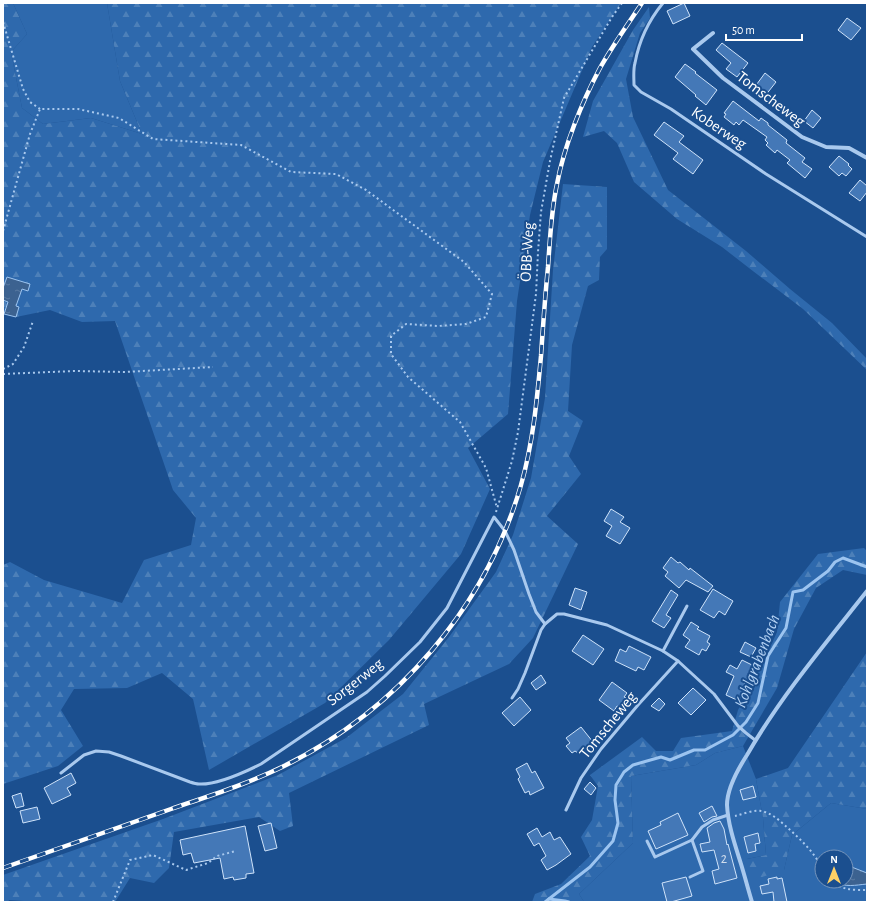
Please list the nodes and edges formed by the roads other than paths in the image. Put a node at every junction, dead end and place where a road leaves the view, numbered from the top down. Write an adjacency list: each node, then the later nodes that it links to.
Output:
1 (663, 3): 4 (lane, Koberweg)
2 (713, 33): 3 (street, Tomscheweg)
3 (867, 158)
4 (867, 237)
5 (867, 591): 11 (street)
6 (687, 606): 8 (lane)
7 (546, 624): 8 (lane); 10 (lane); 12 (lane, Sorgerweg)
8 (663, 651): 9 (lane)
9 (678, 661): 11 (lane); 13 (lane, Tomscheweg)
10 (512, 698)
11 (755, 740): 14 (street)
12 (60, 773)
13 (566, 810)
14 (728, 816): 15 (lane); 18 (street)
15 (692, 840): 16 (lane); 17 (lane)
16 (647, 842)
17 (690, 877)
18 (752, 902)

